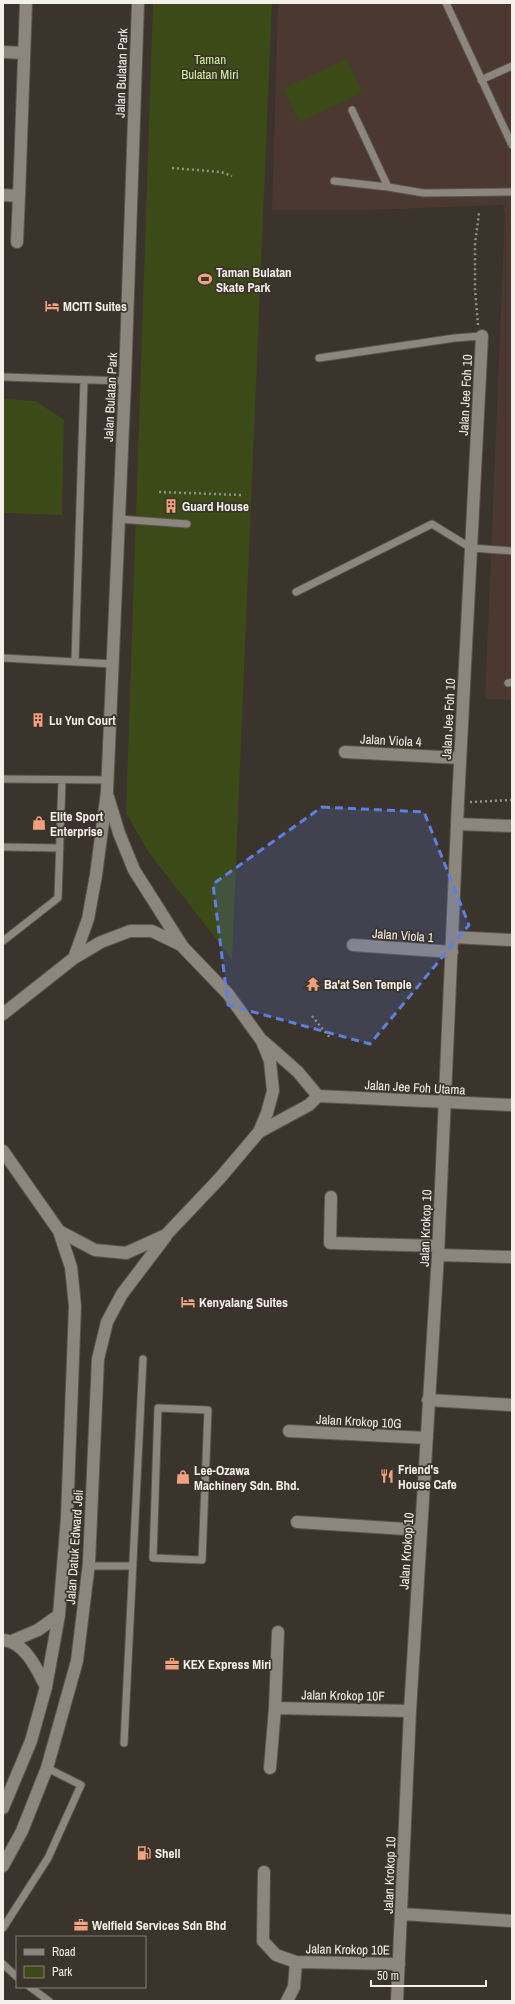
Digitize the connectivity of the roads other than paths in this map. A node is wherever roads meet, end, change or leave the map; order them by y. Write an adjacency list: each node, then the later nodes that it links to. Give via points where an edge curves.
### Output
1 (26, 3): 5 (street)
2 (138, 3): 20 (street, Jalan Bulatan Park)
3 (446, 3): 7 (lane)
4 (3, 52): 5 (street)
5 (23, 53): 14 (street)
6 (512, 66): 7 (lane)
7 (481, 80): 9 (lane)
8 (352, 110): 11 (lane)
9 (512, 145)
10 (334, 181): 11 (lane)
11 (388, 186): 12 (lane, via 424,193)
12 (512, 192)
13 (3, 195): 14 (street)
14 (19, 196): 15 (street)
15 (17, 242)
16 (482, 336): 17 (lane); 23 (street, Jalan Jee Foh 10)
17 (319, 358)
18 (3, 377): 19 (lane)
19 (84, 380): 20 (lane); 27 (lane)
20 (125, 381): 21 (street, Jalan Bulatan Park)
21 (118, 519): 22 (lane); 28 (street, Jalan Bulatan Park)
22 (187, 524)
23 (471, 548): 24 (lane); 25 (lane, via 432,524); 30 (street, Jalan Jee Foh 10)
24 (512, 551)
25 (296, 592)
26 (3, 658): 27 (lane)
27 (75, 662): 28 (lane)
28 (113, 664): 33 (street, Jalan Bulatan Park)
29 (345, 752): 30 (street, Jalan Viola 4)
30 (460, 758): 34 (street, Jalan Jee Foh 10)
31 (3, 779): 32 (lane)
32 (62, 780): 33 (lane); 37 (lane)
33 (107, 786): 41 (street, via 119,833 134,870); 44 (street, via 88,918)
34 (457, 824): 35 (street); 38 (street, Jalan Jee Foh 10)
35 (512, 826)
36 (3, 847): 37 (lane)
37 (60, 848): 40 (lane, via 58,898)
38 (452, 936): 39 (street); 43 (street, Jalan Jee Foh 10)
39 (512, 940)
40 (3, 941)
41 (181, 945): 44 (street, via 152,931 130,932 101,942); 46 (street, via 228,994)
42 (353, 946): 43 (street, Jalan Viola 1)
43 (452, 952): 48 (street, Jalan Jee Foh 10)
44 (74, 958): 45 (street)
45 (3, 1014)
46 (262, 1040): 47 (street, via 298,1072); 50 (street, via 270,1061 273,1091)
47 (318, 1096): 48 (street, Jalan Jee Foh Utama); 50 (street, via 309,1105)
48 (444, 1103): 49 (street, Jalan Jee Foh Utama); 55 (street, Jalan Krokop 10)
49 (512, 1105)
50 (259, 1132): 54 (street, via 220,1178)
51 (3, 1151): 53 (street)
52 (331, 1197): 55 (street, via 330,1243)
53 (59, 1232): 54 (street, via 94,1250 126,1253); 67 (street, Jalan Datuk Edward Jeli, via 70,1267 75,1306 67,1518)
54 (166, 1234): 65 (street, Jalan Datuk Edward Jeli, via 122,1294 107,1322 98,1359)
55 (438, 1250): 56 (street); 58 (street, Jalan Krokop 10)
56 (512, 1257)
57 (143, 1359): 66 (lane)
58 (428, 1400): 59 (street); 61 (street, Jalan Krokop 10)
59 (512, 1405)
60 (289, 1431): 61 (street, Jalan Krokop 10G)
61 (427, 1438): 63 (street, Jalan Krokop 10)
62 (297, 1522): 63 (street)
63 (421, 1530): 72 (street, Jalan Krokop 10)
64 (153, 1558): 64 (lane, via 202,1560 208,1410 158,1408)
65 (89, 1566): 66 (lane); 74 (street, Jalan Datuk Edward Jeli, via 77,1662)
66 (133, 1566): 73 (lane)
67 (59, 1615): 69 (street, via 38,1630); 70 (street, Jalan Datuk Edward Jeli)
68 (278, 1632): 71 (street)
69 (7, 1640): 70 (street, via 32,1660)
70 (46, 1687): 76 (street, Jalan Datuk Edward Jeli, via 31,1741)
71 (275, 1708): 72 (street, Jalan Krokop 10F); 75 (street)
72 (410, 1711): 79 (street, Jalan Krokop 10)
73 (124, 1742)
74 (48, 1768): 77 (street, Jalan Datuk Edward Jeli, via 22,1831); 81 (lane, via 81,1785 48,1858)
75 (270, 1768)
76 (3, 1808)
77 (3, 1866)
78 (264, 1872): 82 (street, Jalan Krokop 10E, via 263,1941 276,1955)
79 (402, 1914): 80 (street); 84 (street, Jalan Krokop 10)
80 (512, 1921)
81 (3, 1928)
82 (296, 1962): 84 (street, Jalan Krokop 10E); 88 (street, Jalan Krokop 10E, via 294,1987)
83 (3, 1964): 85 (lane)
84 (399, 1964): 89 (street, Jalan Krokop 10)
85 (16, 1976)
86 (31, 1988): 87 (lane)
87 (49, 2001)
88 (287, 2001)
89 (397, 2001)

